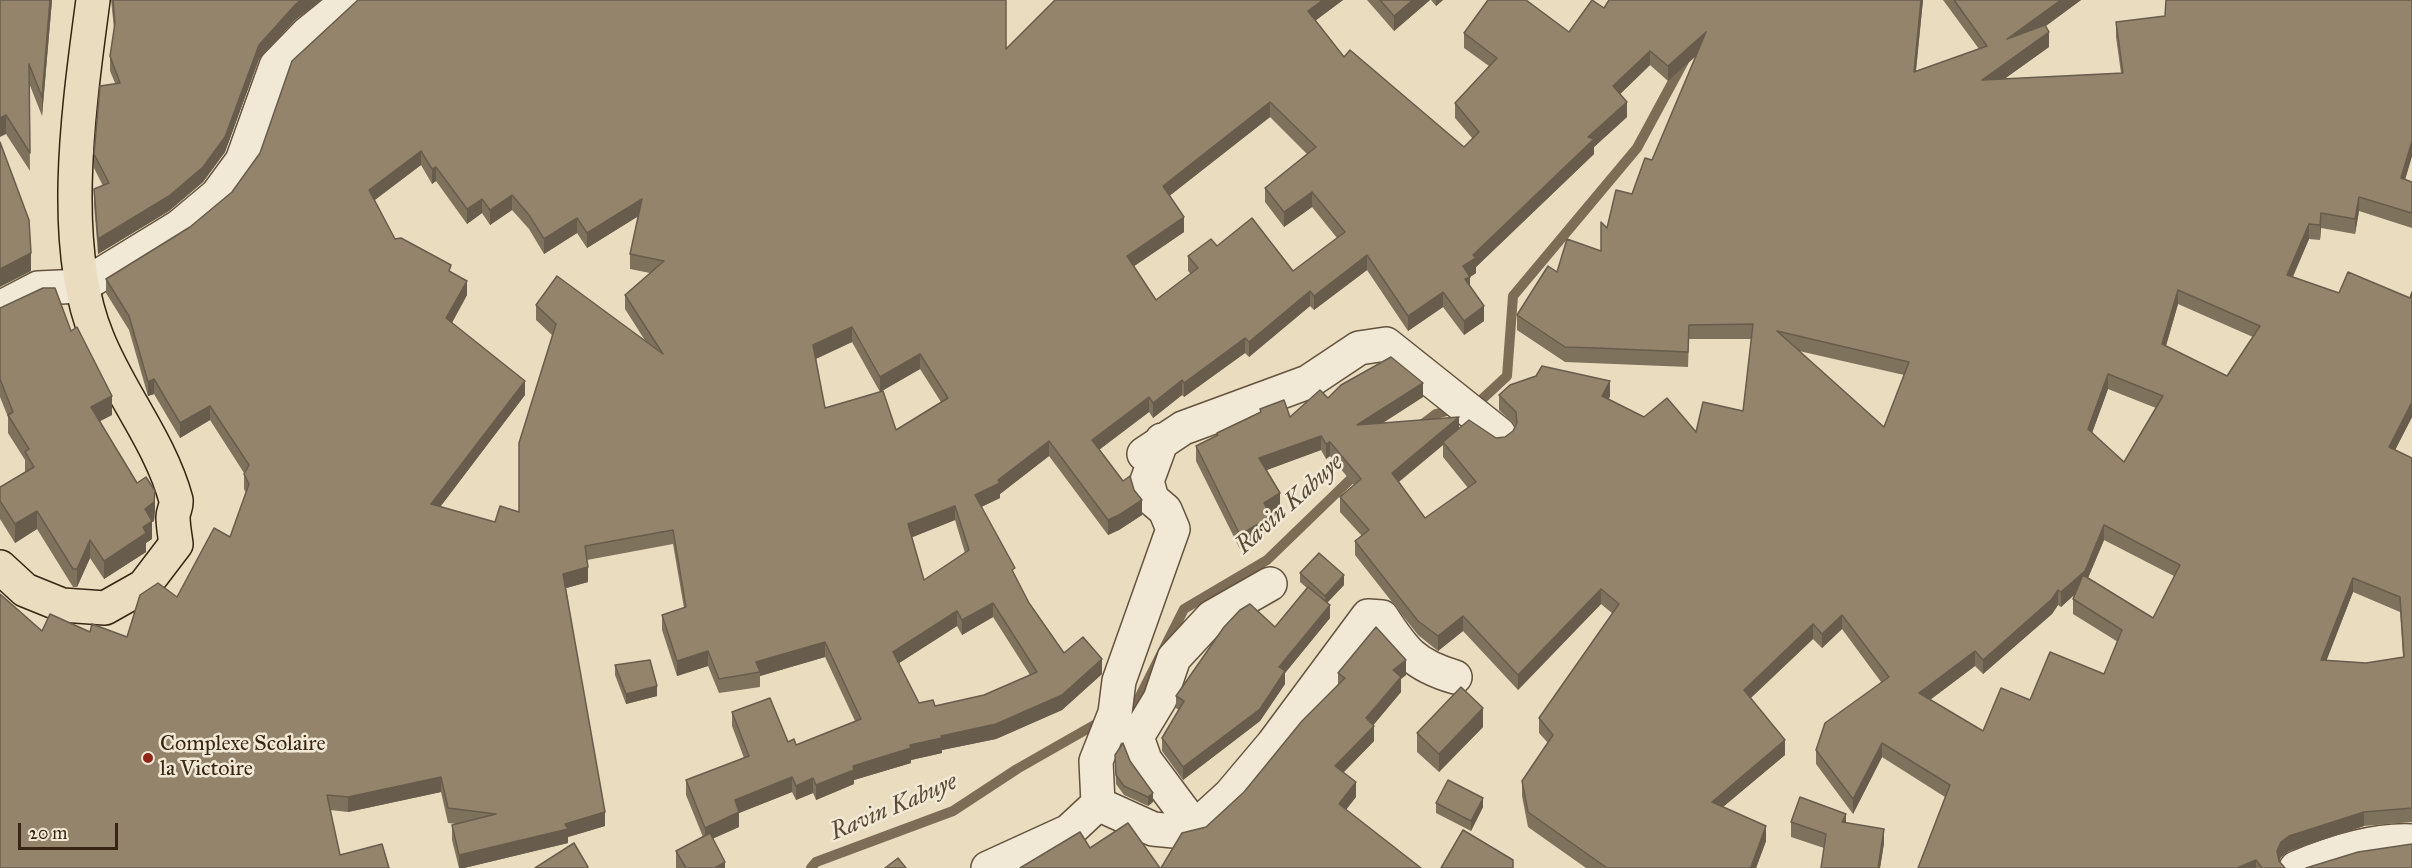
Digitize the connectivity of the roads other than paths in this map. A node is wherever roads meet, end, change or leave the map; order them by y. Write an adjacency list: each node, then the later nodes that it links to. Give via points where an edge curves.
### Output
1 (93, 0): 3 (highway, via 82,85 75,221)
2 (349, 0): 3 (street, via 308,33 276,66 242,161 217,195 180,226)
3 (82, 286): 4 (street, via 38,288); 8 (highway, via 97,337 161,460 177,503 173,516 176,544 144,586 105,608 62,605 25,590)
4 (0, 308)
5 (1499, 434): 6 (street, via 1386,344 1359,348 1308,382 1248,402)
6 (1162, 440): 7 (street); 11 (street, via 1148,481 1152,499 1165,510 1173,529 1119,681 1115,713 1096,761)
7 (1129, 466)
8 (0, 567)
9 (1270, 584): 12 (street, via 1212,618 1174,658 1160,699 1137,737 1145,760)
10 (1455, 677): 12 (street, via 1432,670 1404,651 1382,616 1368,616 1273,744 1230,795)
11 (1098, 804): 12 (street, via 1153,829); 14 (street, via 1069,831)
12 (1195, 827)
13 (2406, 848): 15 (street, via 2322,857)
14 (988, 868)
15 (2296, 868)

